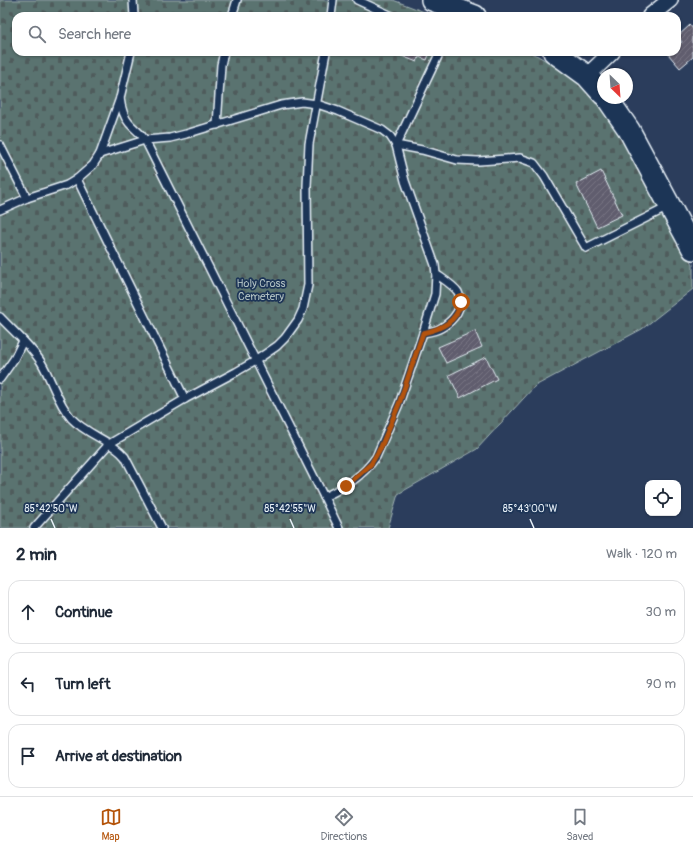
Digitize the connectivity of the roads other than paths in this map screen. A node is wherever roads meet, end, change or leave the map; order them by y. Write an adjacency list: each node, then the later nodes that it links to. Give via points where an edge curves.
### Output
1 (133, 0): 7 (lane)
2 (237, 0): 8 (lane)
3 (333, 0): 9 (lane)
4 (357, 0): 10 (lane)
5 (432, 0): 11 (main road)
6 (670, 0): 12 (street)
7 (134, 12)
8 (233, 12)
9 (332, 12)
10 (383, 12)
11 (464, 12)
12 (655, 12)
13 (130, 56): 21 (lane)
14 (223, 56): 24 (lane)
15 (325, 56): 22 (lane)
16 (438, 56): 27 (lane)
17 (560, 56): 19 (main road)
18 (608, 56): 19 (street)
19 (587, 76): 20 (main road)
20 (597, 87)
21 (120, 98): 25 (lane, via 128,122); 28 (lane)
22 (317, 104): 24 (lane, via 302,102 281,105); 27 (lane, via 377,128 390,136); 38 (lane, via 308,163 306,298 298,320 285,338)
23 (611, 104): 31 (main road, via 629,130)
24 (217, 125): 25 (lane, via 170,138)
25 (145, 140): 28 (lane); 38 (lane)
26 (0, 145): 30 (lane)
27 (396, 145): 31 (lane, via 457,160 520,158 534,163 586,248); 34 (lane, via 405,181)
28 (100, 154): 29 (lane, via 93,165)
29 (77, 179): 30 (lane); 40 (lane)
30 (28, 198): 32 (lane)
31 (670, 205): 33 (main road)
32 (0, 210)
33 (693, 248)
34 (436, 274): 36 (lane, via 435,294); 36 (lane, via 457,291 461,302 448,323)
35 (0, 317): 37 (lane)
36 (423, 333): 42 (lane, via 399,404 376,457 354,480)
37 (23, 341): 39 (lane); 41 (lane, via 41,362 70,416 83,429)
38 (255, 361): 40 (lane); 42 (lane)
39 (0, 379)
40 (185, 399): 41 (lane)
41 (109, 444): 43 (lane); 44 (lane, via 125,457)
42 (324, 497): 45 (lane)
43 (34, 528)
44 (162, 528)
45 (338, 528)

